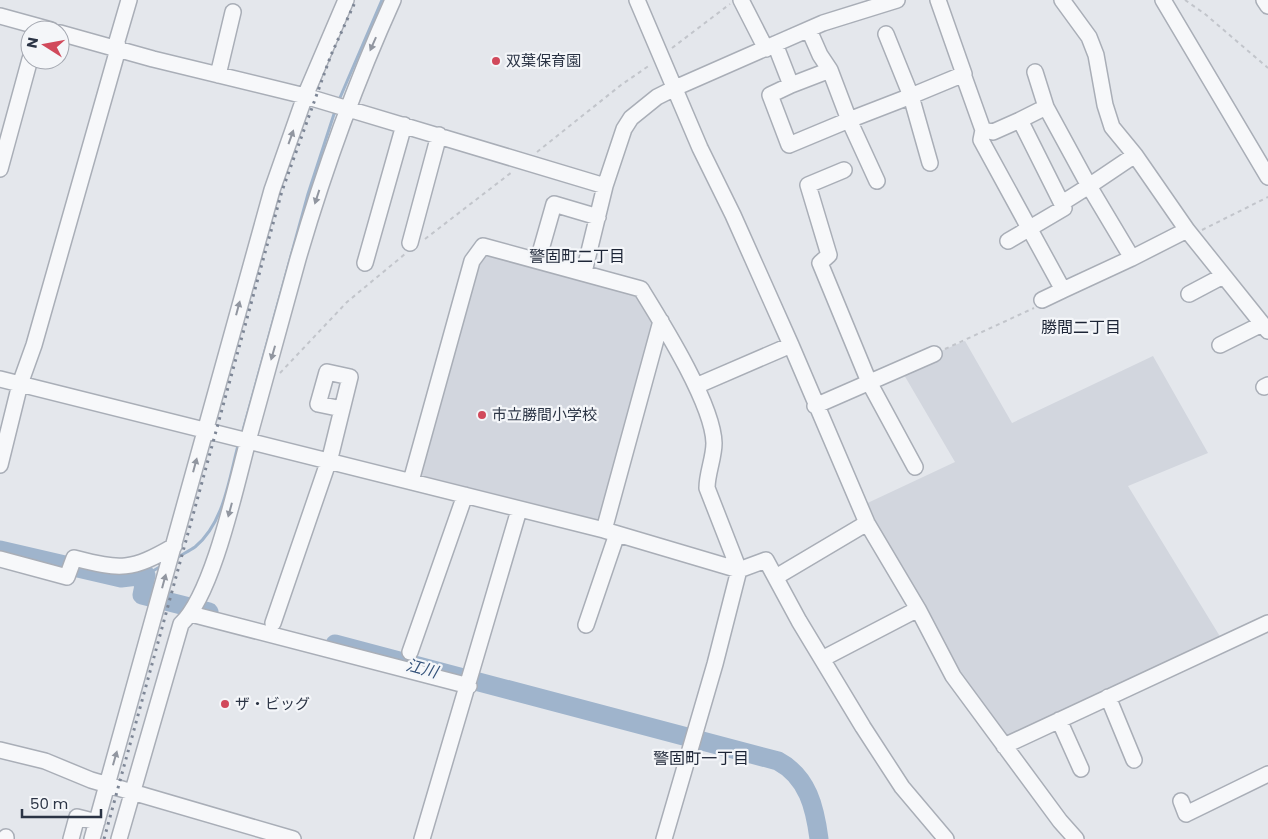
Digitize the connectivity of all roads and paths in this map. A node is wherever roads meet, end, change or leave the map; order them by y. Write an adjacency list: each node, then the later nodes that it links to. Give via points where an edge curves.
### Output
1 (129, 0): 21 (street, via 117,41)
2 (346, 0): 31 (street)
3 (393, 0): 34 (street, one-way to 34)
4 (637, 0): 22 (street)
5 (736, 0): 22 (path)
6 (741, 0): 20 (street)
7 (897, 0): 17 (street)
8 (938, 0): 27 (street)
9 (1062, 0): 40 (street, via 1089,37 1112,127)
10 (1163, 0): 45 (street)
11 (1185, 0): 23 (path)
12 (1264, 0): 13 (street)
13 (1268, 6)
14 (232, 12): 28 (street)
15 (0, 16): 16 (street)
16 (20, 22)
17 (809, 30): 20 (street); 25 (street)
18 (886, 34): 32 (street)
19 (70, 36): 21 (street)
20 (770, 47): 29 (street); 30 (street)
21 (118, 49): 28 (street); 71 (street)
22 (662, 57): 30 (street); 41 (path, via 621,84)
23 (1268, 68)
24 (27, 70): 43 (street)
25 (830, 70): 29 (street); 35 (street)
26 (1035, 72): 33 (street)
27 (963, 74): 32 (street); 38 (street)
28 (218, 75): 31 (street)
29 (791, 85): 35 (street, via 770,95 789,145)
30 (675, 88): 47 (street, via 630,118); 66 (street)
31 (304, 96): 34 (street); 75 (street, one-way to 31, via 272,190)
32 (911, 96): 35 (street); 42 (street)
33 (1046, 107): 36 (street); 48 (street)
34 (347, 108): 37 (street); 76 (street, one-way to 76, via 300,252)
35 (849, 120): 46 (street)
36 (1020, 120): 38 (street, via 992,132); 49 (street)
37 (404, 125): 39 (street); 57 (street)
38 (984, 130): 51 (street, via 982,140)
39 (439, 135): 41 (street); 54 (street)
40 (1135, 154): 48 (street); 52 (street)
41 (525, 162): 47 (street); 54 (path)
42 (930, 163)
43 (0, 169)
44 (844, 170): 70 (street, via 808,185 829,255 820,263)
45 (1268, 177)
46 (877, 181)
47 (605, 186): 50 (street)
48 (1089, 186): 49 (street); 55 (street)
49 (1062, 203): 51 (street, via 1064,208)
50 (598, 216): 56 (street, via 554,204); 58 (street)
51 (1030, 229): 53 (street); 60 (street)
52 (1187, 230): 55 (street); 59 (street)
53 (1008, 241)
54 (414, 245): 68 (path, via 346,302)
55 (1132, 258): 60 (street)
56 (538, 260): 58 (street); 80 (street, via 483,246 472,261)
57 (365, 263)
58 (584, 272): 63 (street, via 641,289)
59 (1223, 276): 61 (street); 64 (street)
60 (1063, 290): 62 (street)
61 (1189, 294)
62 (1042, 300)
63 (661, 321): 72 (street); 84 (street)
64 (1265, 327): 65 (street)
65 (1220, 345)
66 (791, 346): 72 (street); 73 (street)
67 (934, 354): 70 (street)
68 (279, 374)
69 (0, 379): 71 (street)
70 (869, 382): 73 (street); 79 (street)
71 (20, 384): 75 (street); 78 (street)
72 (696, 386): 87 (street, via 714,444 707,488)
73 (815, 406): 83 (street)
74 (342, 409): 77 (street)
75 (205, 431): 76 (street); 85 (street, one-way to 75)
76 (248, 441): 77 (street); 91 (street, one-way to 91, via 227,522 206,582)
77 (328, 462): 80 (street); 92 (street)
78 (0, 465)
79 (915, 467)
80 (411, 481): 81 (street)
81 (465, 496): 82 (street); 95 (street)
82 (520, 510): 84 (street); 97 (street)
83 (867, 523): 88 (street); 89 (street)
84 (610, 532): 87 (street); 94 (street)
85 (174, 546): 86 (street, via 147,562 127,567 111,567 74,558 66,577); 90 (street, one-way to 85)
86 (0, 560)
87 (738, 570): 88 (street, via 766,560); 114 (street, via 715,664)
88 (776, 577): 96 (street)
89 (918, 609): 96 (street); 100 (street, via 953,676)
90 (155, 616): 91 (street); 105 (street, one-way to 90)
91 (186, 619): 97 (street); 106 (street)
92 (273, 623)
93 (1268, 623): 98 (street)
94 (586, 625)
95 (410, 652)
96 (822, 659): 115 (street, via 902,787)
97 (469, 686): 113 (street)
98 (1108, 697): 99 (street); 102 (street)
99 (1059, 720): 100 (street); 103 (street)
100 (1004, 746): 116 (street)
101 (0, 750): 105 (street, via 45,761)
102 (1134, 760)
103 (1081, 769)
104 (1268, 774): 107 (street, via 1186,814)
105 (108, 785): 106 (street); 108 (street)
106 (131, 792): 111 (street); 112 (street)
107 (1181, 801)
108 (97, 822): 109 (street, via 77,817); 110 (street)
109 (71, 839)
110 (92, 839)
111 (119, 839)
112 (293, 839)
113 (422, 839)
114 (664, 839)
115 (946, 839)
116 (1076, 839)

